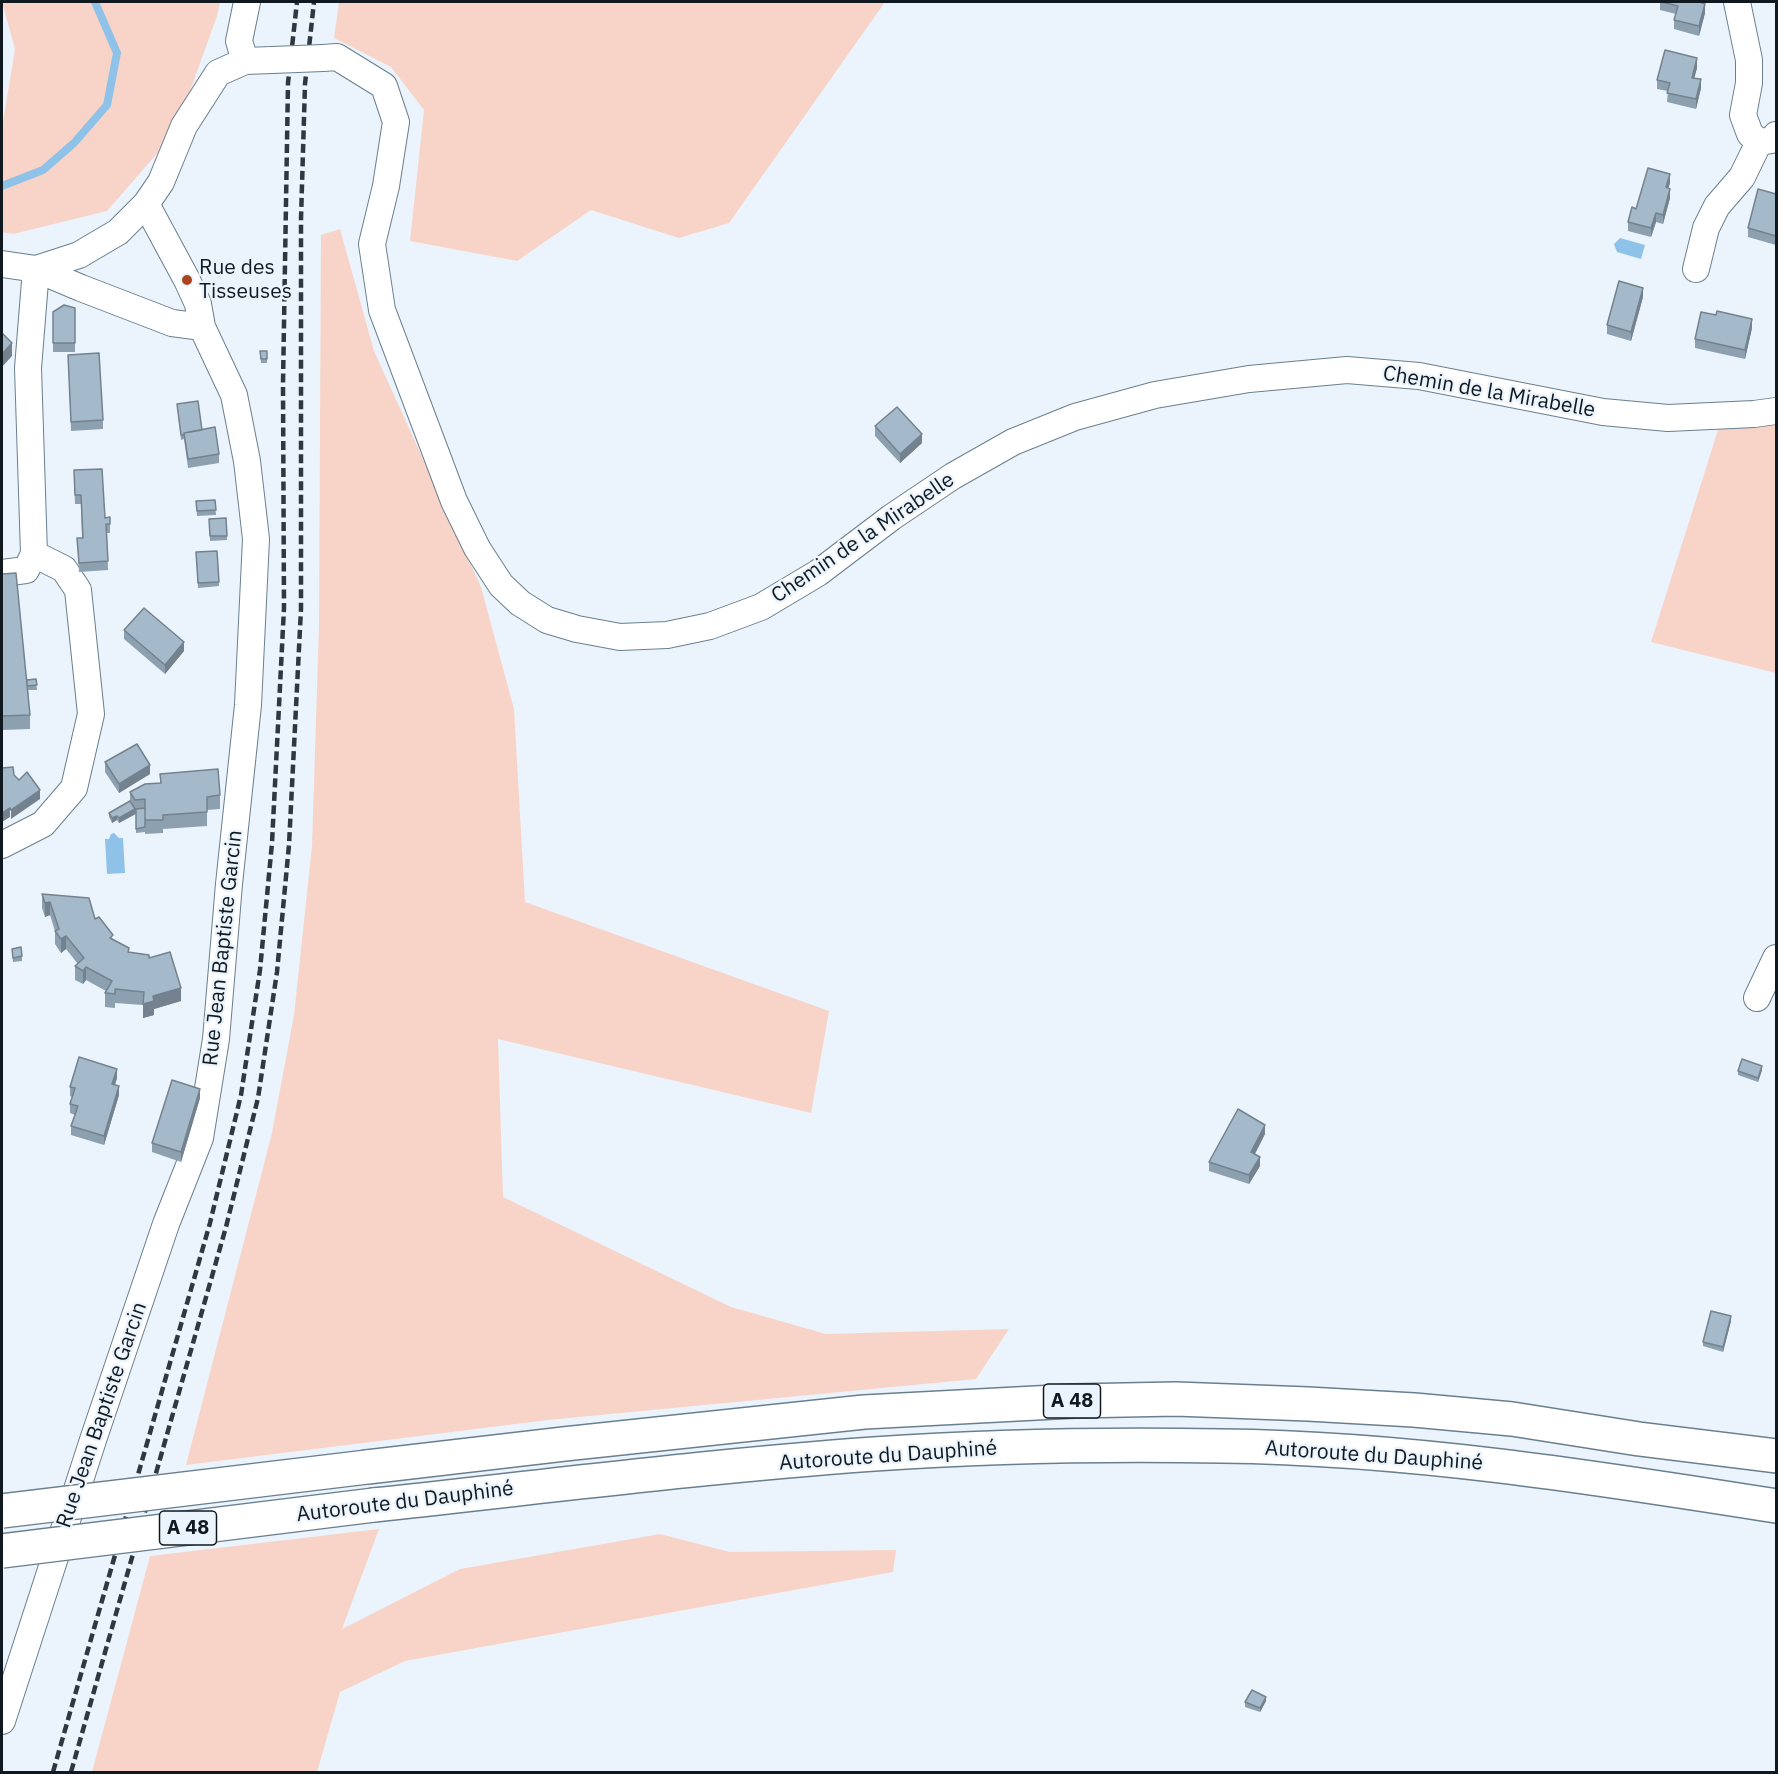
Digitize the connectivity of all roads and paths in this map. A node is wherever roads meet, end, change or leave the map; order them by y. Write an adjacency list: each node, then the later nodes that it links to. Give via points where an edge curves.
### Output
1 (248, 2): 3 (street, via 239,41)
2 (1737, 2): 4 (street, via 1749,60 1743,115 1750,134)
3 (245, 61): 5 (street, Chemin de la Mirabelle, via 218,73 184,126 161,182); 10 (street, Chemin de la Mirabelle, bridge, via 337,57 384,86 396,122 372,244 382,310 454,501 477,548 501,585 520,603 547,620 577,629 620,637 667,635 710,626 761,607 818,573 953,476 1013,442 1075,417 1155,395 1249,379 1347,370 1419,376 1603,412 1668,418)
4 (1768, 139): 8 (street, via 1717,206 1706,228)
5 (146, 204): 7 (street, Chemin de la Mirabelle, via 118,232 79,255); 9 (street, Rue Jean Baptiste Garcin, via 188,280)
6 (2, 264): 7 (street, Chemin de la Mirabelle)
7 (36, 269): 9 (street, via 172,322); 11 (street, via 28,368)
8 (1696, 269)
9 (202, 327): 20 (street, Rue Jean Baptiste Garcin, via 234,395 256,539 248,705 216,1040 200,1138 166,1224)
10 (1776, 411)
11 (34, 554): 12 (street, via 26,570); 13 (street, via 64,569 78,590 91,714 75,788 43,824)
12 (2, 573)
13 (2, 845)
14 (1776, 958): 15 (street)
15 (1757, 998)
16 (1776, 1456): 18 (highway, Autoroute du Dauphiné / A 48, bridge, via 1468,1415 1176,1399 1074,1401 864,1412)
17 (1776, 1506): 19 (highway, Autoroute du Dauphiné / A 48, bridge, via 1620,1481 1329,1451 1224,1446 995,1448 748,1466 374,1505)
18 (2, 1511)
19 (2, 1551)
20 (8, 1680): 21 (street, Rue Jean Baptiste Garcin)
21 (2, 1721)

